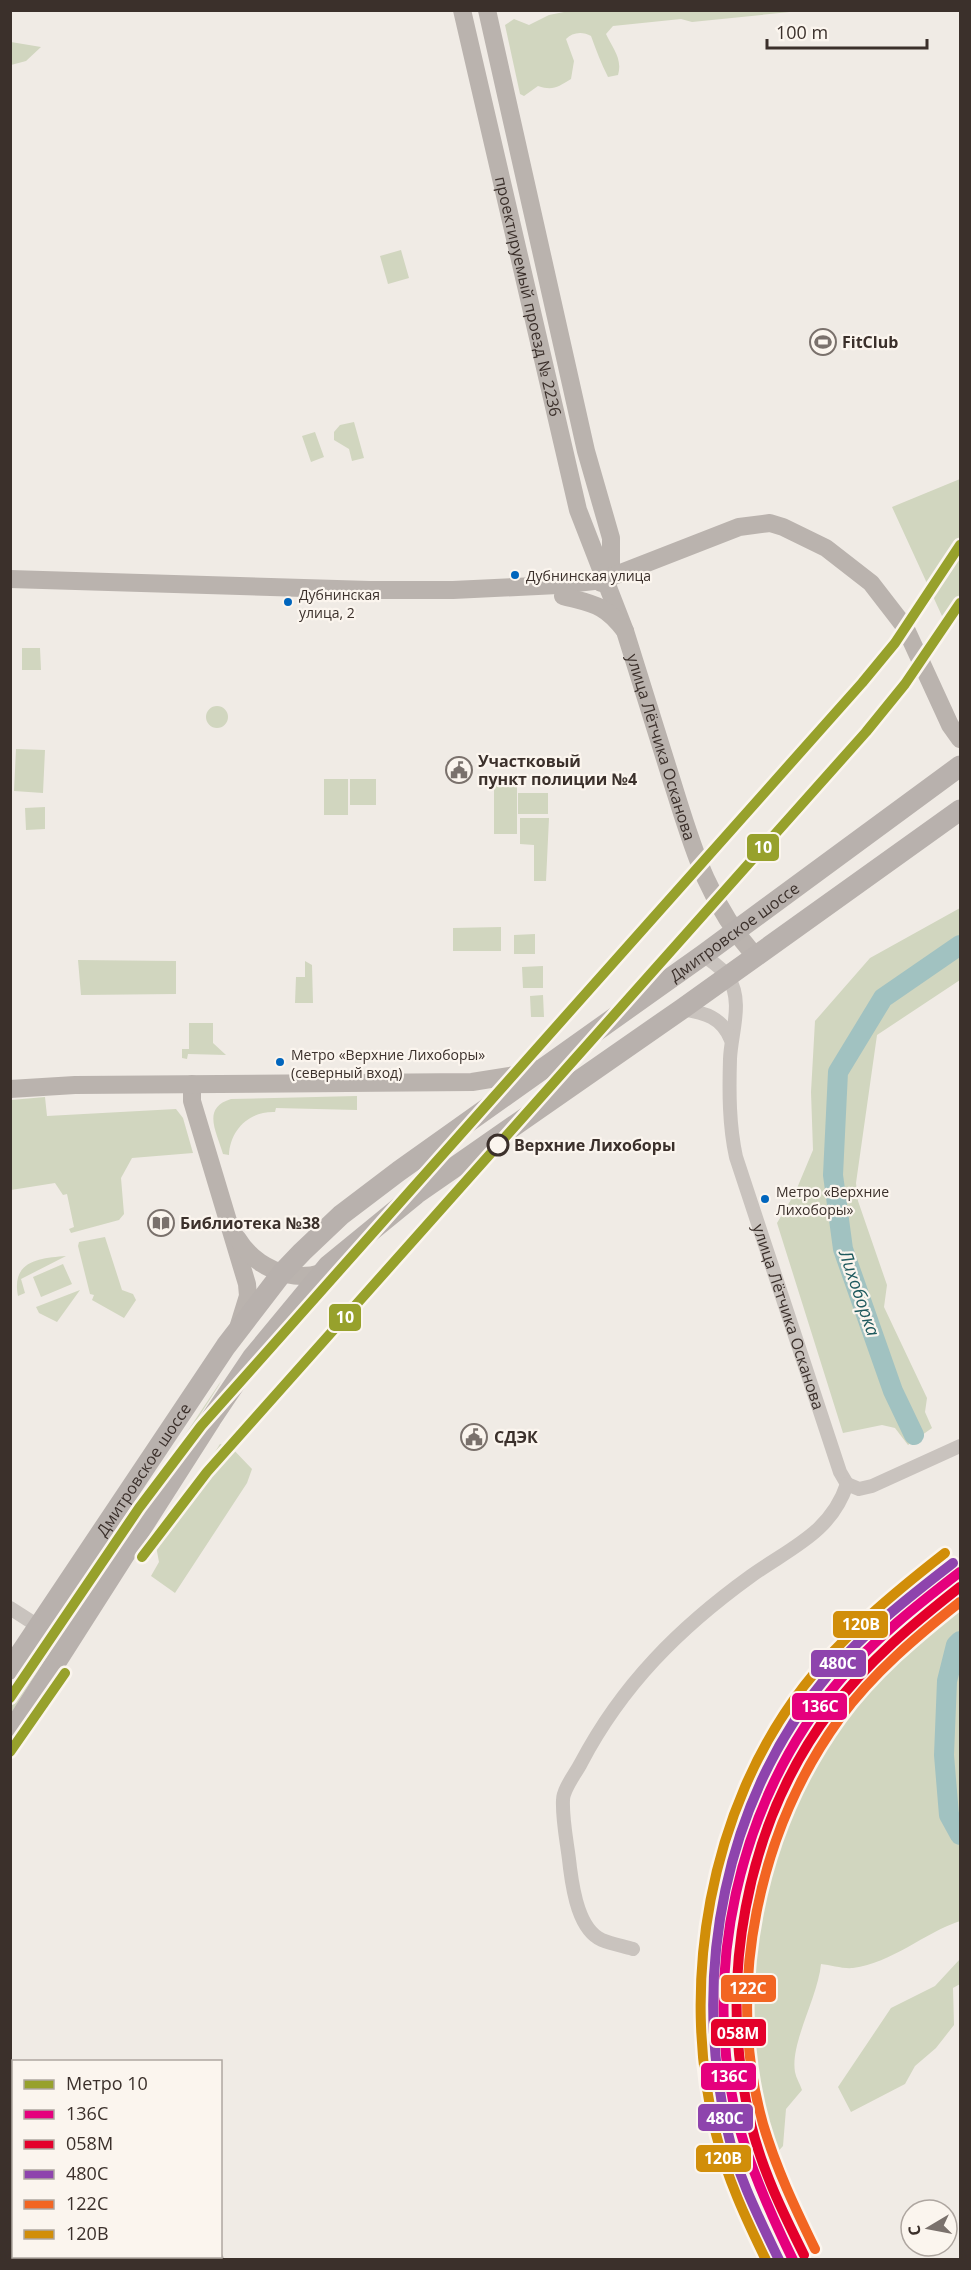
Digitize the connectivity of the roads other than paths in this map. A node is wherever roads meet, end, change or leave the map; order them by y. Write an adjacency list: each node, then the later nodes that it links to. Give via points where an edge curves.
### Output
1 (462, 10): 3 (main road, проектируемый проезд № 2236, via 570,479)
2 (487, 10): 4 (main road, проектируемый проезд № 2236, via 586,451)
3 (587, 536): 7 (main road, проектируемый проезд № 2236); 8 (main road, via 581,572)
4 (611, 538): 5 (main road, via 621,556); 7 (main road, проектируемый проезд № 2236, via 611,565)
5 (638, 565): 7 (main road); 10 (main road, via 753,523 783,526 826,548 871,583 890,604)
6 (10, 579): 8 (main road, улица Лётчика Осканова)
7 (603, 580): 8 (main road, улица Лётчика Осканова, via 585,593); 9 (main road, проектируемый проезд № 2236)
8 (561, 591): 9 (main road, улица Лётчика Осканова, via 601,606)
9 (625, 631): 13 (main road, улица Лётчика Осканова, via 693,847 710,890)
10 (958, 735)
11 (960, 766): 13 (main road, Дмитровское шоссе)
12 (960, 810): 15 (main road, Дмитровское шоссе)
13 (733, 931): 14 (main road, Дмитровское шоссе); 15 (main road, улица Лётчика Осканова)
14 (703, 955): 16 (street); 19 (main road, Дмитровское шоссе)
15 (755, 956): 16 (main road, Дмитровское шоссе)
16 (728, 977): 17 (main road, Дмитровское шоссе); 18 (street, улица Лётчика Осканова, via 736,1014)
17 (682, 1009): 18 (street, via 716,1018); 24 (main road, Дмитровское шоссе, via 416,1194)
18 (731, 1040): 27 (street, улица Лётчика Осканова, via 730,1119 736,1157)
19 (544, 1067): 20 (main road, via 472,1082); 23 (main road, Дмитровское шоссе, via 341,1215)
20 (192, 1084): 21 (main road); 22 (main road, via 192,1101)
21 (10, 1089)
22 (233, 1232): 23 (main road, via 256,1260); 25 (main road, via 248,1296)
23 (282, 1273): 24 (main road, via 302,1277); 25 (main road, Дмитровское шоссе)
24 (321, 1273): 31 (main road, Дмитровское шоссе, via 252,1358)
25 (238, 1331): 29 (main road, Дмитровское шоссе)
26 (960, 1446): 27 (street, via 872,1486 859,1489)
27 (847, 1484): 32 (street, via 842,1500 821,1529 750,1576 665,1646 631,1685 594,1738 563,1798 572,1878 581,1914 589,1930 601,1940)
28 (10, 1608): 29 (street)
29 (38, 1626): 30 (main road, Дмитровское шоссе)
30 (10, 1669)
31 (10, 1734)
32 (633, 1949)

